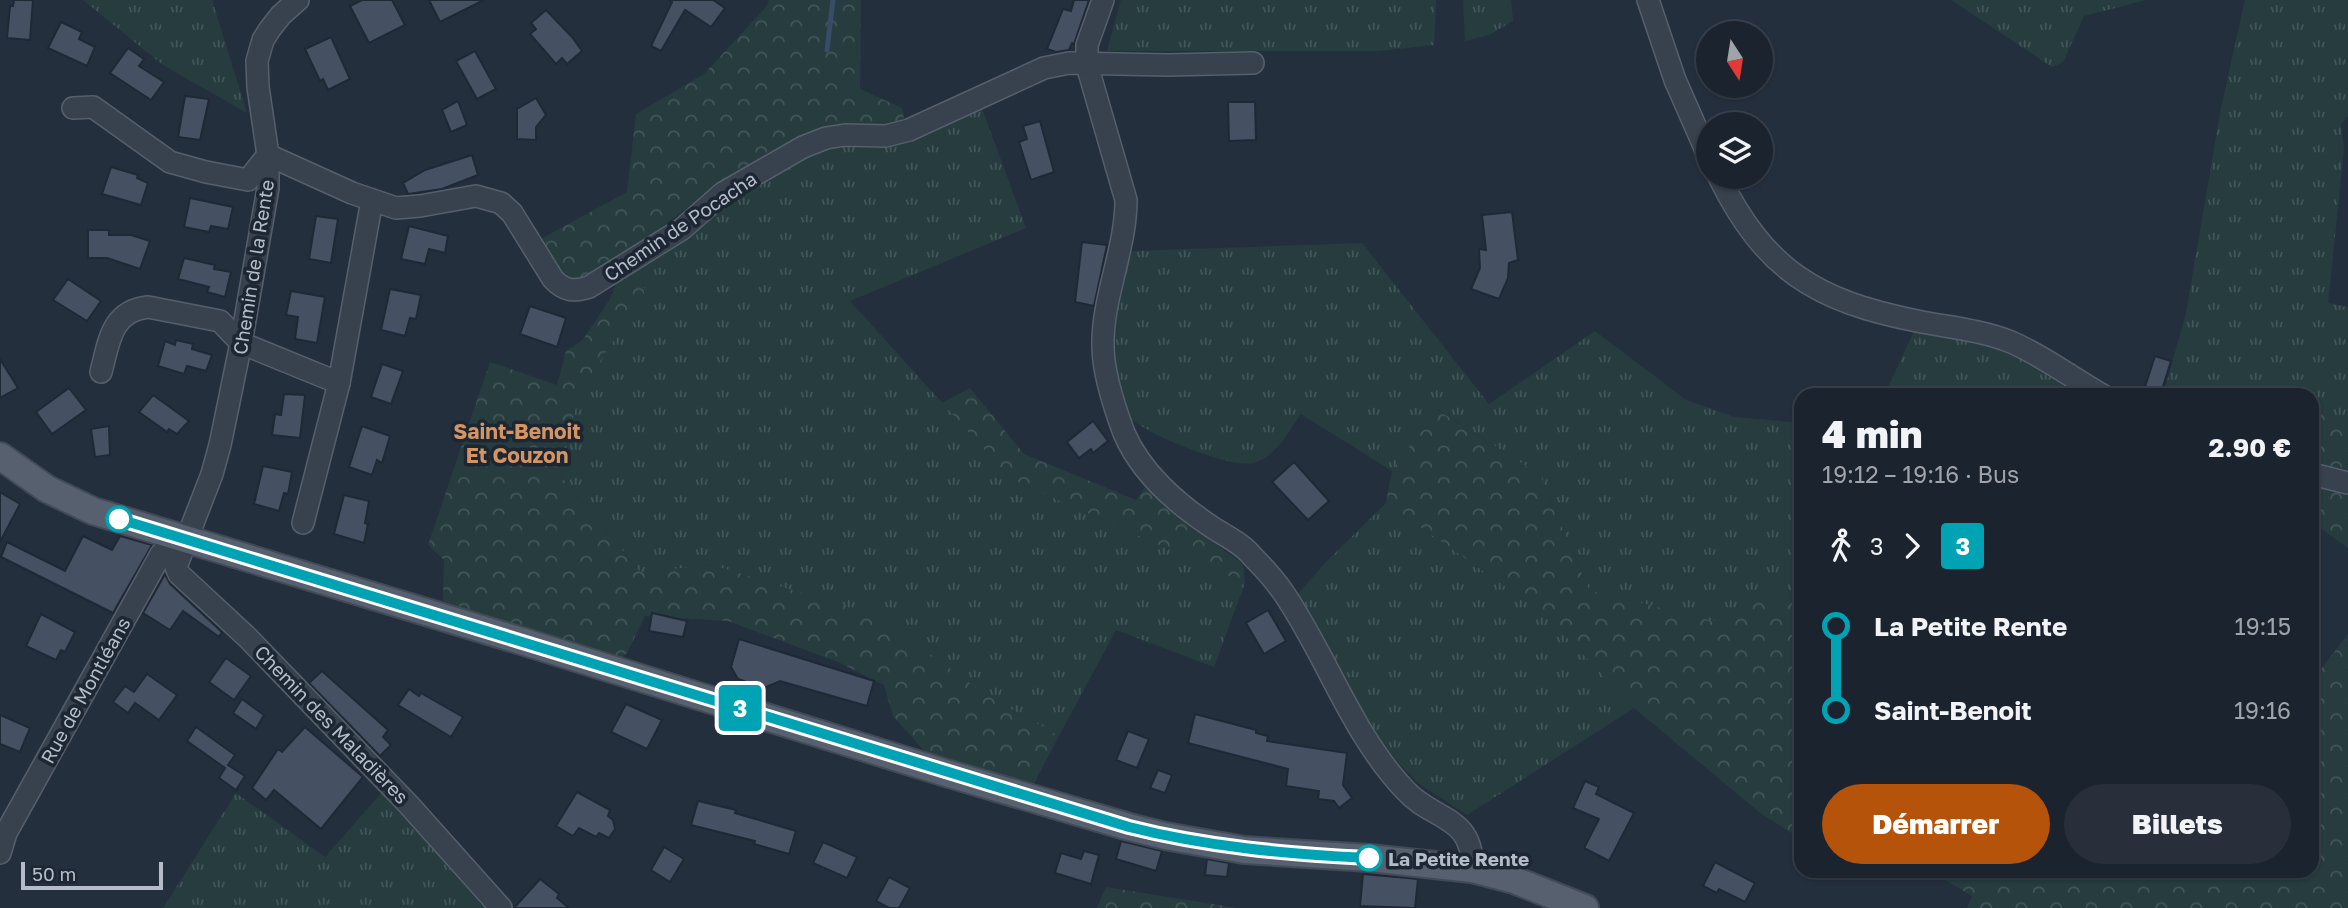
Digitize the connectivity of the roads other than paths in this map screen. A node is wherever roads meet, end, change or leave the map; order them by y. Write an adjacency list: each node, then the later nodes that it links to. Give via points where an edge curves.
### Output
1 (298, 0): 8 (street, Chemin de la Rente, via 270,29 257,61)
2 (1103, 0): 5 (street, via 1087,46)
3 (1648, 0): 7 (street)
4 (1253, 63): 5 (street)
5 (1087, 65): 10 (street, Chemin de Pocacha, via 1044,68 909,130 886,136 826,138 803,147 723,193 648,252 578,290 567,290 553,279 502,203 476,197 396,208); 21 (street, via 1126,200 1126,223 1102,347 1125,436 1158,484 1249,552 1282,592 1372,748 1405,791 1468,838)
6 (73, 108): 8 (street, via 93,107 170,162 206,172 248,180)
7 (1696, 128)
8 (268, 155): 10 (street, Chemin de Pocacha); 11 (street, Chemin de la Rente, via 268,188)
9 (1725, 189): 14 (street, via 1758,242 1811,286 1879,312 2010,342)
10 (372, 200): 13 (street)
11 (241, 342): 12 (street, via 220,321 136,308 118,321); 13 (street); 19 (street, Chemin de la Rente, via 212,474)
12 (101, 372)
13 (339, 383): 18 (street)
14 (2090, 388)
15 (0, 456): 19 (main road, via 73,503)
16 (2319, 476): 17 (street)
17 (2348, 483)
18 (303, 523)
19 (186, 541): 20 (street, Rue de Montléans, via 161,554 6,833); 21 (main road, via 1166,836 1244,850); 22 (street, Chemin des Maladières, via 176,567 179,574 248,638 409,805)
20 (0, 853)
21 (1472, 869): 23 (main road)
22 (501, 908)
23 (1585, 908)

